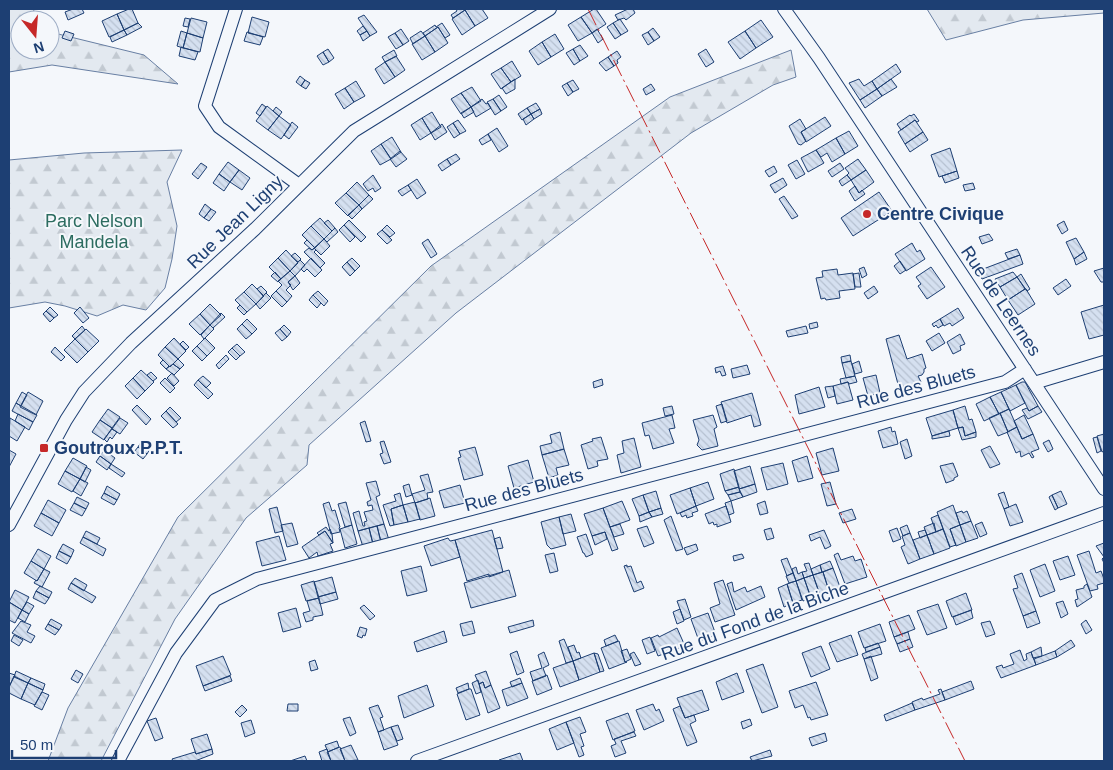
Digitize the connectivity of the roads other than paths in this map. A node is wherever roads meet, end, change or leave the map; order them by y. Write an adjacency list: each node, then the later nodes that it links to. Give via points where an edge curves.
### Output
1 (236, 9): 4 (street, via 205,106 219,127)
2 (550, 9): 4 (street, Rue Jean Ligny, via 354,131)
3 (784, 9): 6 (street, Rue de Leernes)
4 (299, 185): 10 (street, Rue Jean Ligny, via 131,343 84,392)
5 (1104, 362): 7 (street)
6 (1024, 369): 7 (street, Rue de Leernes); 11 (street, Rue des Bluets, via 1006,382 257,579 215,600 176,653)
7 (1034, 383): 8 (street, Rue de Leernes)
8 (1104, 488)
9 (1104, 513): 12 (street, Rue du Fond de la Biche)
10 (9, 524)
11 (118, 761)
12 (418, 761)

